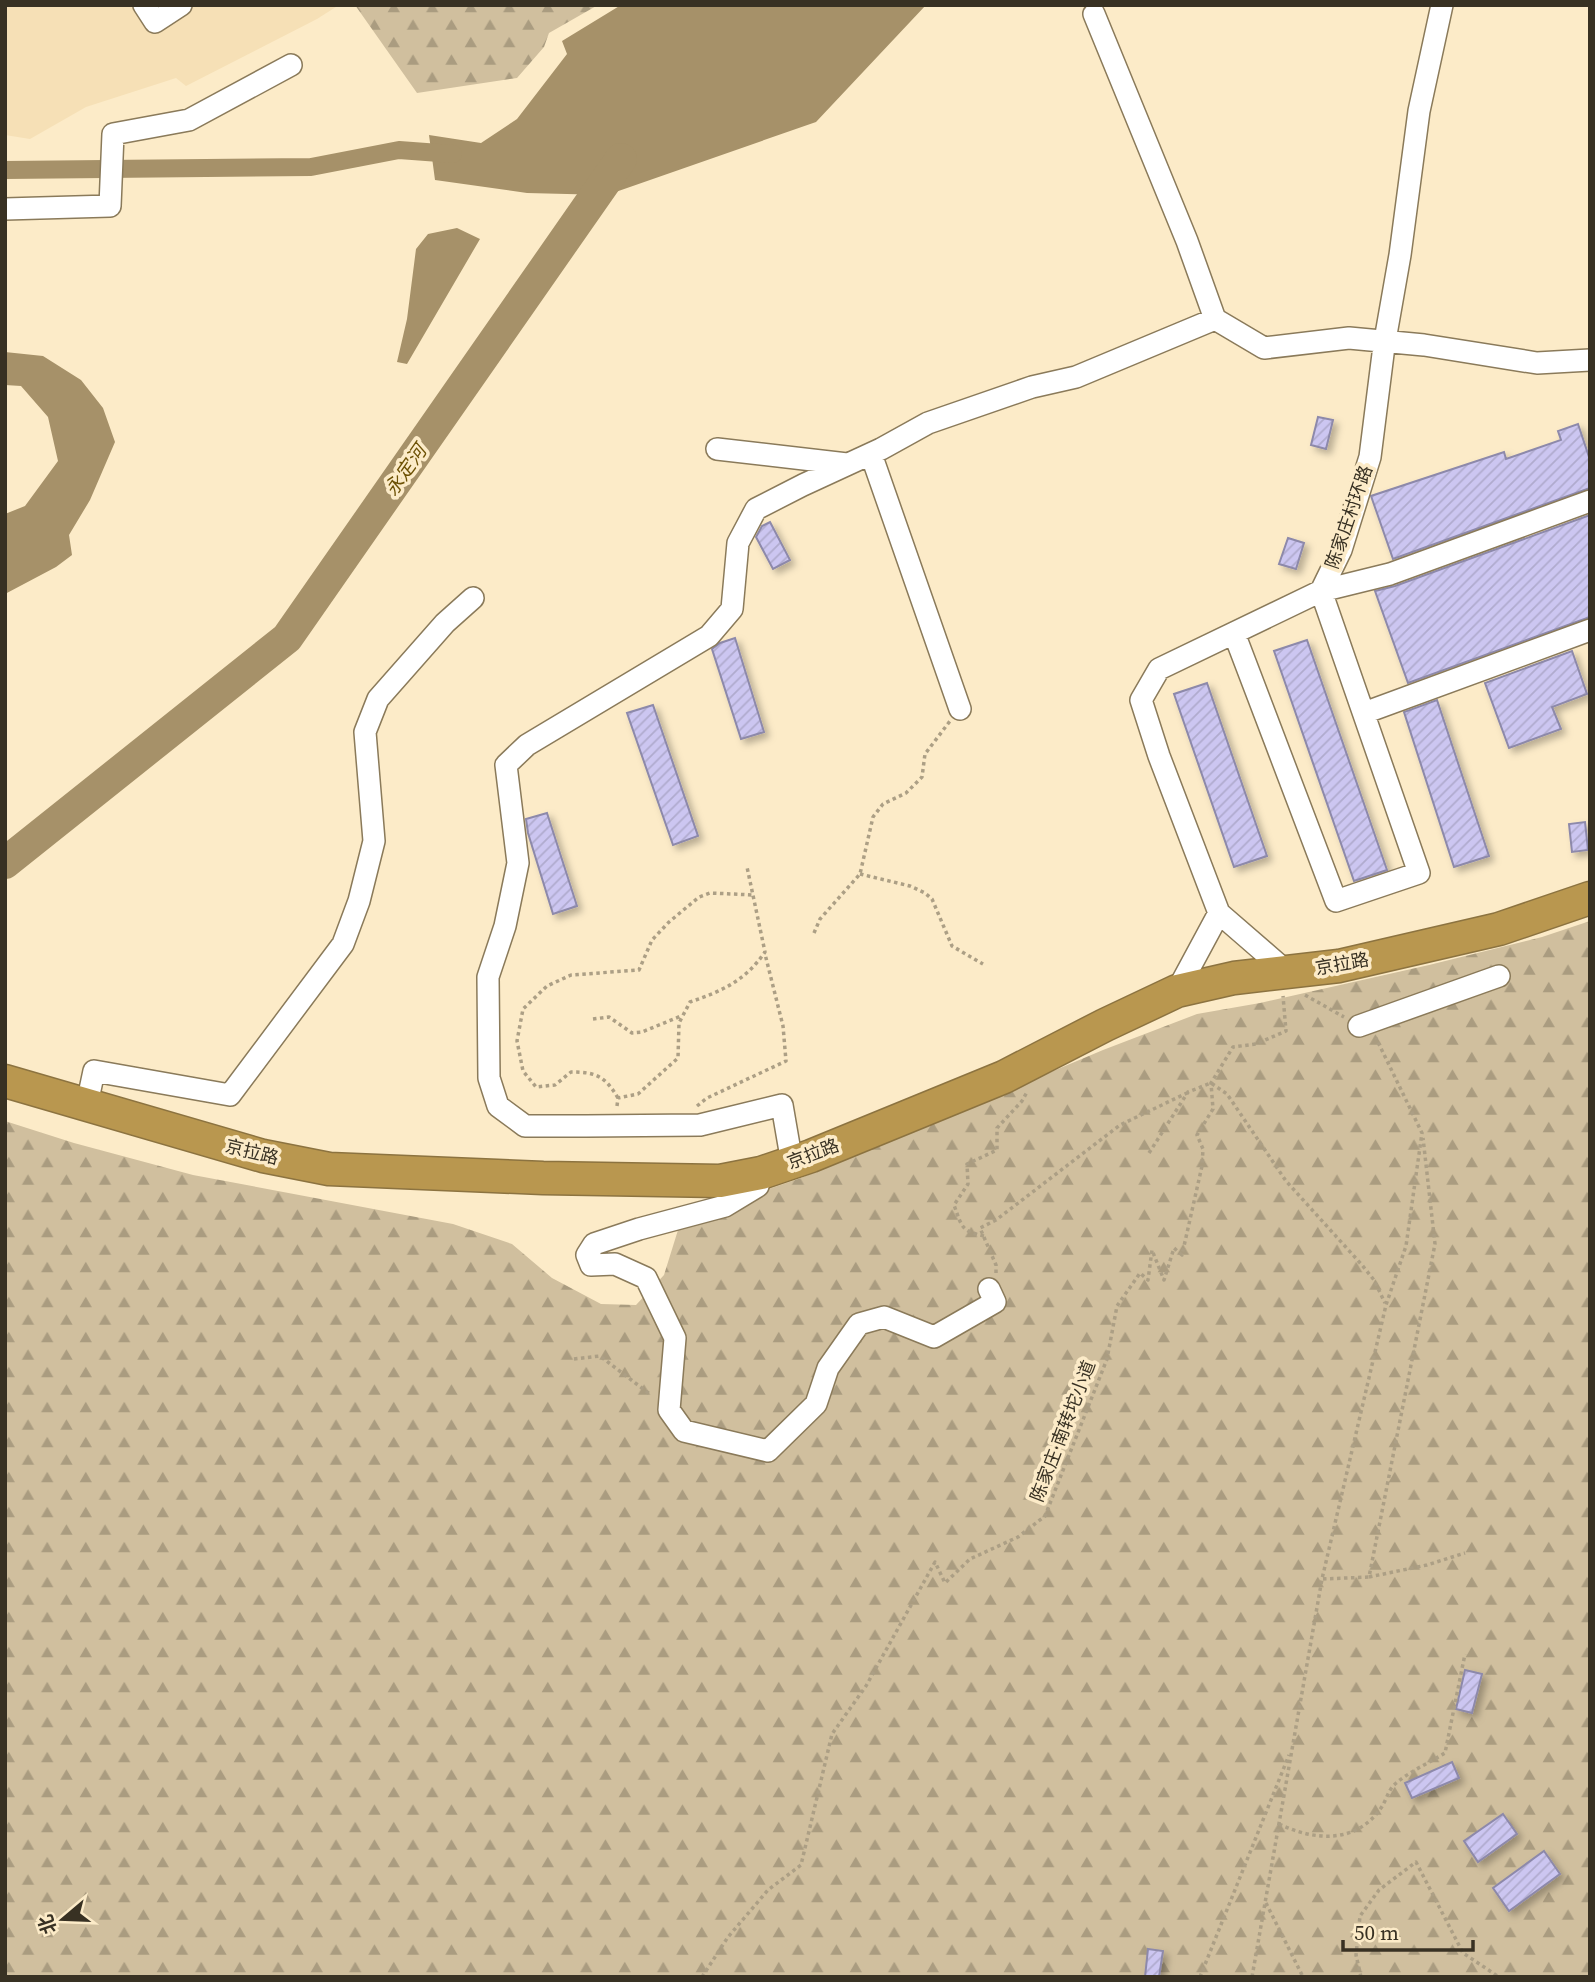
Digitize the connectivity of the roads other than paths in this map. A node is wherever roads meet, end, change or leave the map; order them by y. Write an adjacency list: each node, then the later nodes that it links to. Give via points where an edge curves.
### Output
1 (144, 5): 2 (street, via 155,22)
2 (181, 5)
3 (1442, 5): 8 (street, 陈家庄村环路, via 1419,111)
4 (1094, 14): 7 (street)
5 (291, 65): 6 (street, via 189,120 113,134 110,206)
6 (5, 209)
7 (1215, 319): 8 (street, via 1264,348 1349,338); 11 (street, via 1076,377 1032,387 928,423)
8 (1385, 341): 9 (street, via 1537,363); 14 (street, 陈家庄村环路, via 1370,457 1340,550)
9 (1590, 360)
10 (717, 449): 12 (street)
11 (871, 454): 12 (street); 18 (street)
12 (849, 464): 28 (street, via 756,509 738,544 732,609 709,636 527,745 506,765 518,863 488,977 489,1078 498,1106 524,1126 700,1125 782,1105)
13 (1590, 501): 14 (street, via 1390,574)
14 (1321, 591): 17 (street, 陈家庄村环路); 19 (street)
15 (473, 598): 27 (street, via 445,622 378,698 365,732 374,841 359,901 343,944 230,1096 94,1071)
16 (1590, 631): 19 (street)
17 (1234, 634): 19 (street, via 1336,901 1419,873); 21 (street, 陈家庄村环路, via 1159,669 1141,700)
18 (960, 709)
19 (1364, 713)
20 (1590, 898): 23 (highway, 京拉路, via 1500,929)
21 (1219, 913): 23 (street); 24 (street)
22 (1499, 976): 25 (street)
23 (1287, 980): 24 (highway, 京拉路, via 1234,978)
24 (1177, 991): 28 (highway, 京拉路, via 1004,1077)
25 (1359, 1026)
26 (5, 1081): 27 (highway, 京拉路)
27 (87, 1104): 29 (highway, 京拉路, via 263,1156 329,1168 720,1181)
28 (792, 1163): 29 (highway, 京拉路)
29 (761, 1173): 30 (street, via 758,1186 725,1206 594,1244 587,1255 591,1265 615,1264 646,1278 675,1339 669,1410 684,1431 768,1451 816,1404 828,1368 859,1324 884,1317 934,1337 995,1302)
30 (989, 1289)

